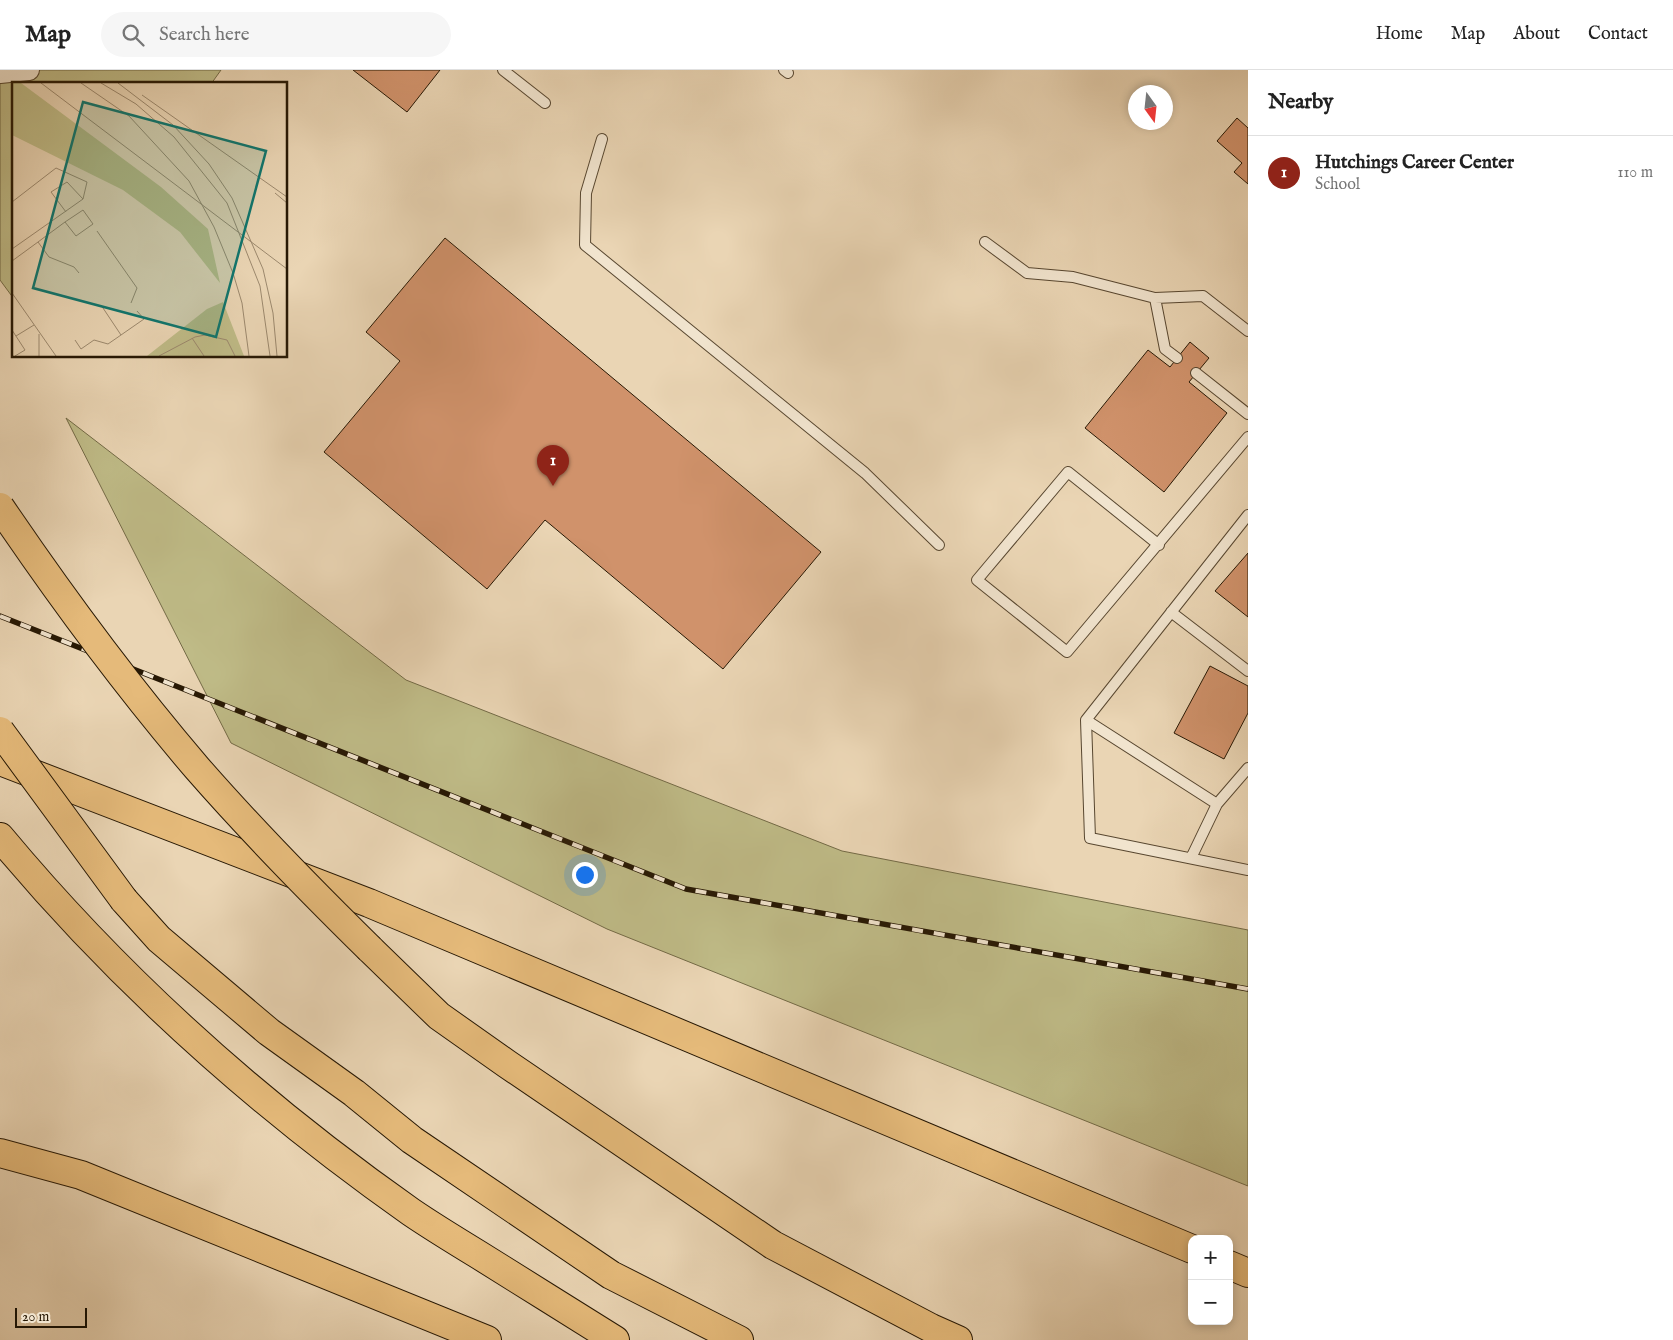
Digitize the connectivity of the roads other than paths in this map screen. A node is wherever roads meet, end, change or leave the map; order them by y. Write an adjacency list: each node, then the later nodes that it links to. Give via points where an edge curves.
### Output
1 (29, 70): 3 (street)
2 (503, 70): 4 (lane)
3 (0, 74)
4 (545, 103)
5 (602, 139): 15 (lane, via 586,192 585,245 865,473)
6 (985, 242): 7 (lane, via 1027,273 1074,277)
7 (1155, 298): 8 (lane, via 1204,296); 9 (lane, via 1165,349)
8 (1248, 331)
9 (1177, 358)
10 (1196, 373): 11 (lane)
11 (1248, 414)
12 (1248, 437): 16 (lane)
13 (0, 508): 36 (highway, bridge, via 92,636 197,767 259,836 439,1016 773,1245)
14 (1248, 515): 17 (lane)
15 (939, 545)
16 (1159, 545): 16 (lane, via 1066,652 977,580 1068,472)
17 (1171, 612): 18 (lane); 19 (lane)
18 (1248, 671)
19 (1086, 720): 23 (lane); 25 (lane, via 1090,838)
20 (0, 731): 35 (highway, bridge, via 124,900 159,939 262,1026 412,1140 611,1275)
21 (0, 760): 30 (highway, via 369,903)
22 (1248, 768): 23 (lane)
23 (1217, 804): 25 (lane)
24 (0, 837): 34 (highway, via 137,986 270,1105 413,1213)
25 (1191, 858): 26 (lane)
26 (1248, 870)
27 (0, 1142): 29 (highway)
28 (0, 1152): 29 (highway)
29 (81, 1175): 33 (highway)
30 (1188, 1247)
31 (1233, 1267): 32 (highway)
32 (1248, 1273)
33 (487, 1340)
34 (615, 1340)
35 (739, 1340)
36 (958, 1340)

